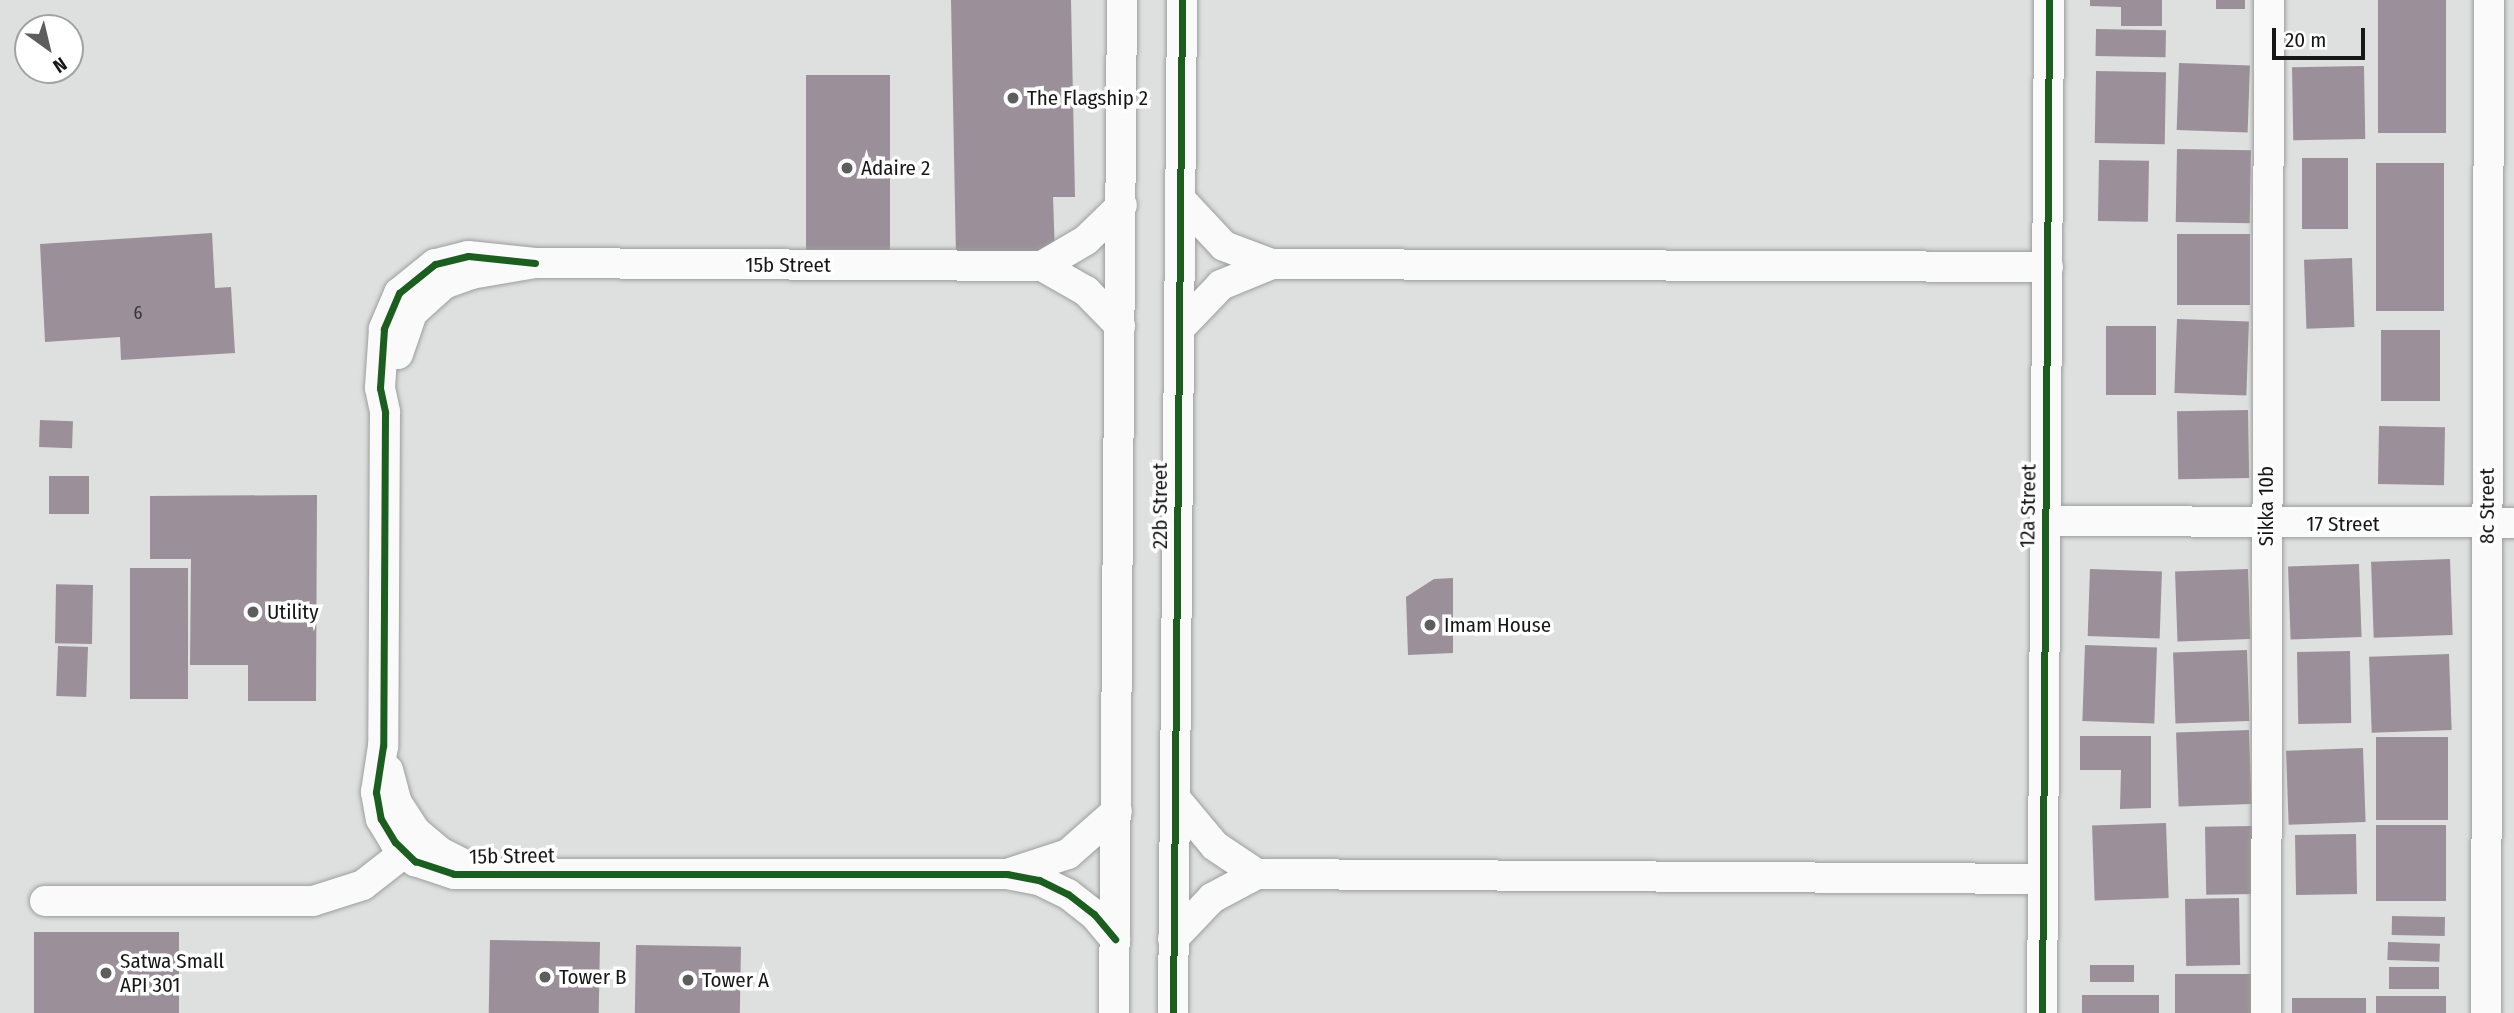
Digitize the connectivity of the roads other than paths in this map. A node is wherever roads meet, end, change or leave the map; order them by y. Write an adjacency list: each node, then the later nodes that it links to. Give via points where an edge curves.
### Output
1 (1122, 0): 7 (street, 22b Street)
2 (1182, 0): 6 (street, 22b Street)
3 (2049, 0): 10 (street, 12a Street)
4 (2269, 0): 15 (street, Sikka 10b)
5 (2489, 0): 14 (street, 8c Street)
6 (1180, 199): 8 (street, via 1224,246); 12 (street, 22b Street)
7 (1122, 205): 9 (street, via 1086,240); 11 (street, 22b Street)
8 (1272, 264): 10 (street); 12 (street, via 1221,285)
9 (1042, 266): 11 (street, 15b Street, via 1086,291); 16 (street, 15b Street, via 535,263 497,256 452,258 410,282 384,329 380,388 385,412)
10 (2048, 267): 13 (street, 12a Street)
11 (1120, 326): 18 (street, 22b Street)
12 (1179, 329): 17 (street, 22b Street)
13 (2046, 521): 15 (street, 17 Street); 23 (street, 12a Street)
14 (2501, 523): 15 (street, 17 Street); 31 (street, 8c Street)
15 (2266, 524): 30 (street, Sikka 10b)
16 (383, 746): 19 (street, 15b Street, via 377,805 387,831); 20 (street, 15b Street, via 397,803 415,831 440,852)
17 (1175, 798): 22 (street, via 1215,846); 26 (street, 22b Street)
18 (1116, 811): 21 (street, 15b Street, via 1068,854); 25 (street, 22b Street)
19 (404, 853): 20 (street, 15b Street, via 440,872); 24 (street, via 363,885 313,901)
20 (480, 872): 21 (street, 15b Street)
21 (1007, 874): 25 (street, 15b Street, via 1038,880 1068,894 1094,914)
22 (1257, 874): 23 (street); 26 (street, via 1212,898)
23 (2042, 879): 29 (street, 12a Street)
24 (45, 901)
25 (1115, 939): 27 (street, 22b Street)
26 (1173, 939): 28 (street, 22b Street)
27 (1114, 1013)
28 (1173, 1013)
29 (2042, 1013)
30 (2266, 1013)
31 (2486, 1013)

